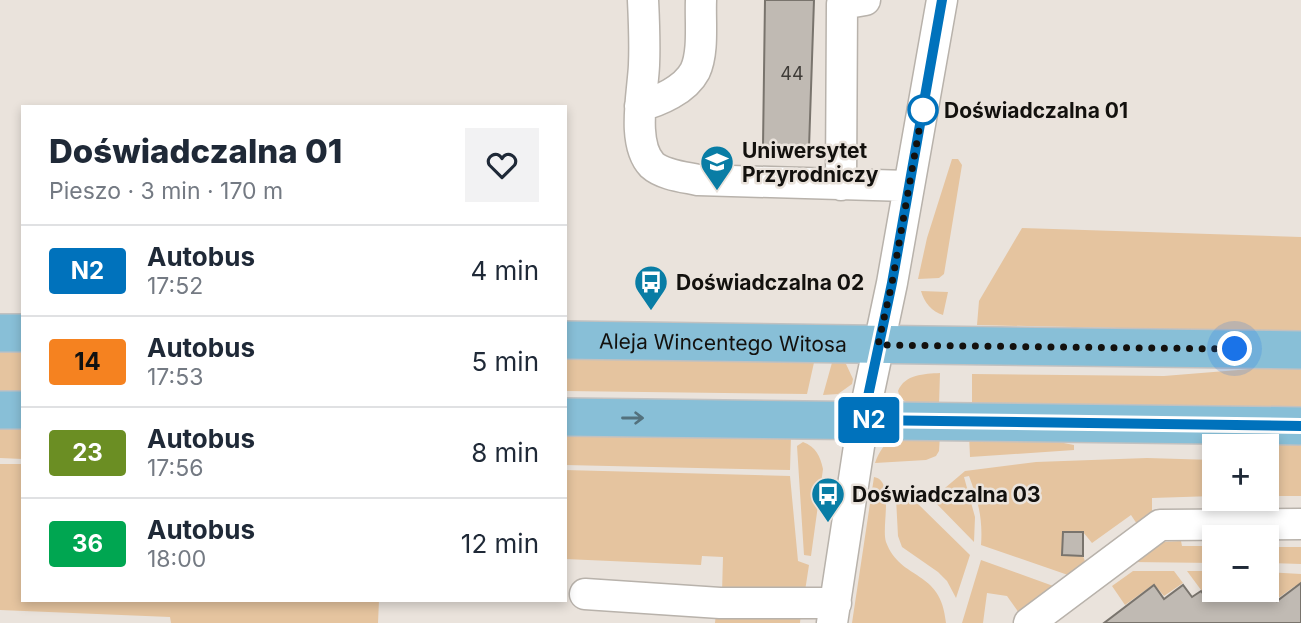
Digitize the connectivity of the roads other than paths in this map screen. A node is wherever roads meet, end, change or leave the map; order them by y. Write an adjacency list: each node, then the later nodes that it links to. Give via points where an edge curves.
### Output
1 (643, 0): 5 (street)
2 (701, 0): 5 (street, via 694,71 660,101)
3 (865, 0): 6 (street, via 842,4)
4 (942, 0): 7 (street)
5 (640, 106): 6 (street, via 646,156 654,167 666,172 698,180)
6 (841, 185): 7 (street)
7 (908, 186): 11 (street)
8 (0, 333): 9 (main road)
9 (21, 333)
10 (567, 340): 11 (main road, Aleja Wincentego Witosa)
11 (878, 345): 12 (main road, Aleja Wincentego Witosa); 16 (street)
12 (1301, 349)
13 (0, 410): 14 (main road)
14 (21, 411)
15 (567, 417): 16 (main road, one-way to 16)
16 (863, 420): 17 (main road); 20 (street)
17 (1301, 426)
18 (1301, 524): 21 (street, via 1160,525)
19 (585, 594): 20 (street)
20 (834, 613)
21 (1029, 623)

